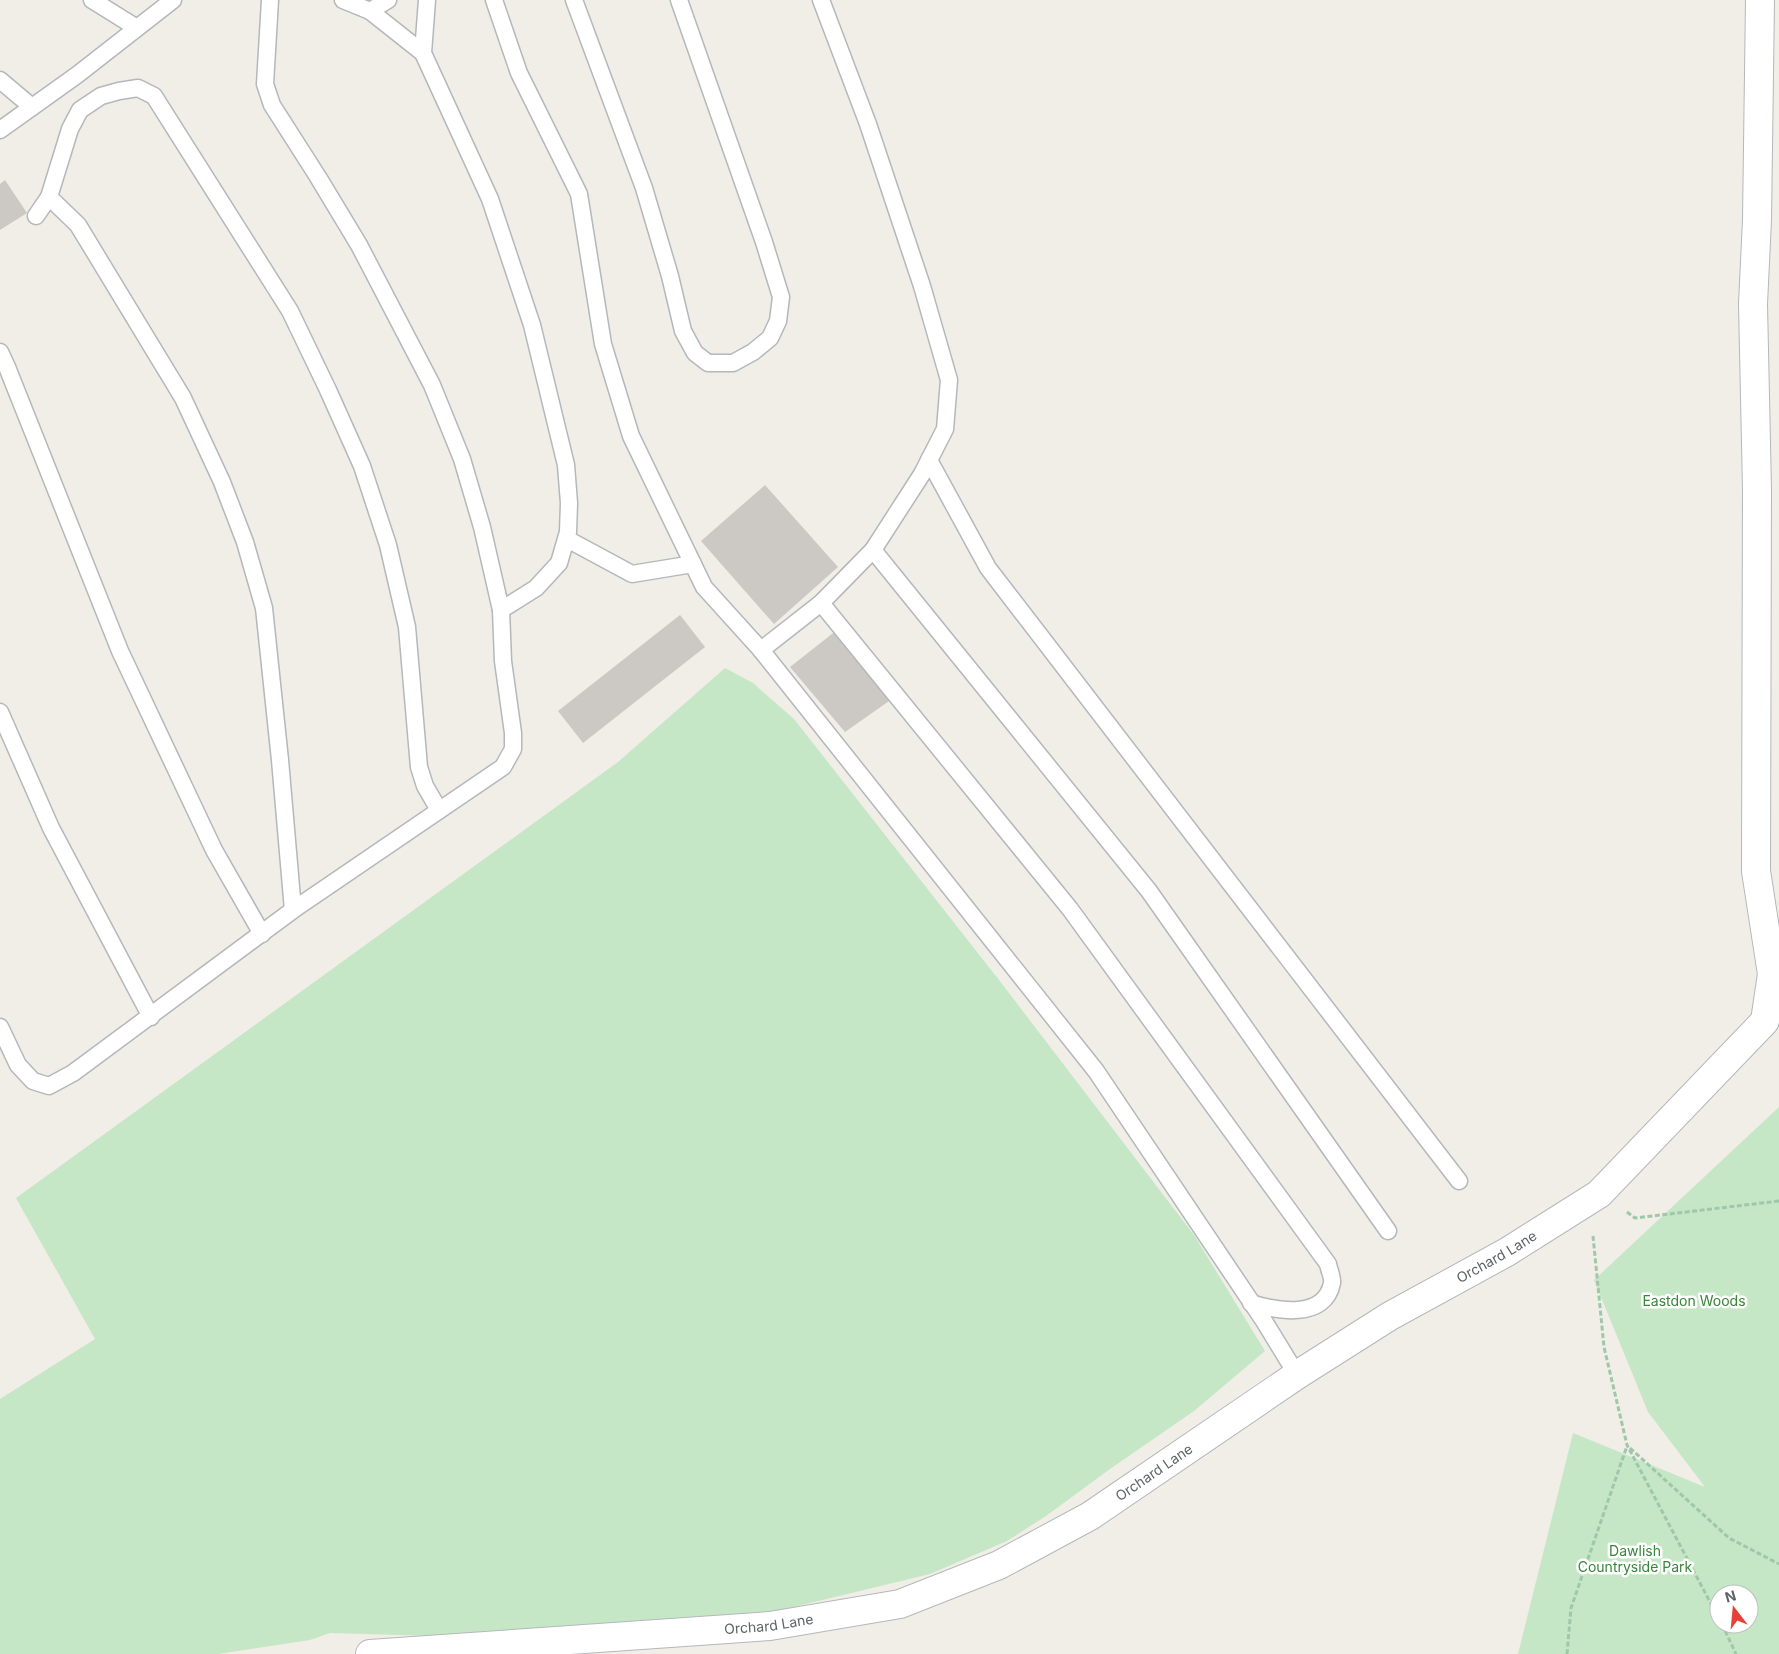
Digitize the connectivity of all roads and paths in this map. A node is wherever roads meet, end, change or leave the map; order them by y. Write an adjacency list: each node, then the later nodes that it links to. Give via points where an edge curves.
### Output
1 (92, 0): 13 (lane)
2 (173, 0): 13 (lane)
3 (270, 0): 26 (lane, via 265,84 272,105 359,245 432,385 462,459)
4 (343, 0): 12 (lane)
5 (388, 0): 12 (lane)
6 (427, 0): 14 (lane)
7 (494, 0): 24 (lane, via 519,73 579,194 603,344 631,436)
8 (574, 0): 9 (lane, via 644,188 684,331 695,353 708,362 733,363 770,338 778,321 781,297)
9 (679, 0)
10 (821, 0): 21 (lane, via 871,133 922,286 948,380 945,430)
11 (1760, 0): 32 (street, Orchard Lane, via 1753,304 1757,490 1756,871)
12 (370, 11): 14 (lane)
13 (137, 28): 16 (lane)
14 (423, 53): 22 (lane, via 490,199 532,325 566,465 569,503)
15 (0, 80): 16 (lane)
16 (32, 107): 17 (lane)
17 (0, 130)
18 (49, 197): 19 (lane); 29 (lane, via 70,130 80,110 101,96 119,91 138,88 154,96 290,311 362,466 388,545 407,627 419,767 425,786); 30 (lane, via 78,225 183,398 222,482 245,542 264,608)
19 (36, 216)
20 (0, 352): 31 (lane, via 120,651 214,850)
21 (929, 460): 23 (lane); 35 (lane, via 988,568)
22 (566, 539): 24 (lane, via 632,574); 26 (lane, via 558,563 536,588)
23 (873, 550): 25 (lane); 38 (lane, via 1149,891)
24 (693, 564): 27 (lane, via 704,587)
25 (821, 603): 27 (lane); 39 (lane, via 1070,909 1328,1264 1333,1282 1327,1298 1311,1308 1271,1309)
26 (501, 610): 29 (lane, via 513,749 502,767)
27 (762, 650): 39 (lane, via 1096,1071)
28 (0, 712): 33 (lane, via 51,828)
29 (439, 810): 30 (lane)
30 (293, 910): 31 (lane)
31 (262, 934): 33 (lane)
32 (1775, 972): 36 (street, Orchard Lane, via 1765,1021)
33 (151, 1016): 34 (lane, via 50,1086 33,1081 18,1065)
34 (0, 1027)
35 (1459, 1181)
36 (1594, 1197): 37 (path, via 1635,1218); 40 (street, Orchard Lane, via 1507,1252 1390,1316); 41 (path, via 1604,1346)
37 (1779, 1201)
38 (1388, 1231)
39 (1252, 1303): 40 (lane)
40 (1297, 1375): 45 (street, Orchard Lane, via 1090,1516 999,1565 900,1604 770,1626)
41 (1628, 1446): 42 (path, via 1728,1538); 43 (path); 46 (path, via 1571,1608)
42 (1779, 1564)
43 (1709, 1600)
44 (1727, 1634): 47 (path)
45 (370, 1654)
46 (1567, 1654)
47 (1736, 1654)

